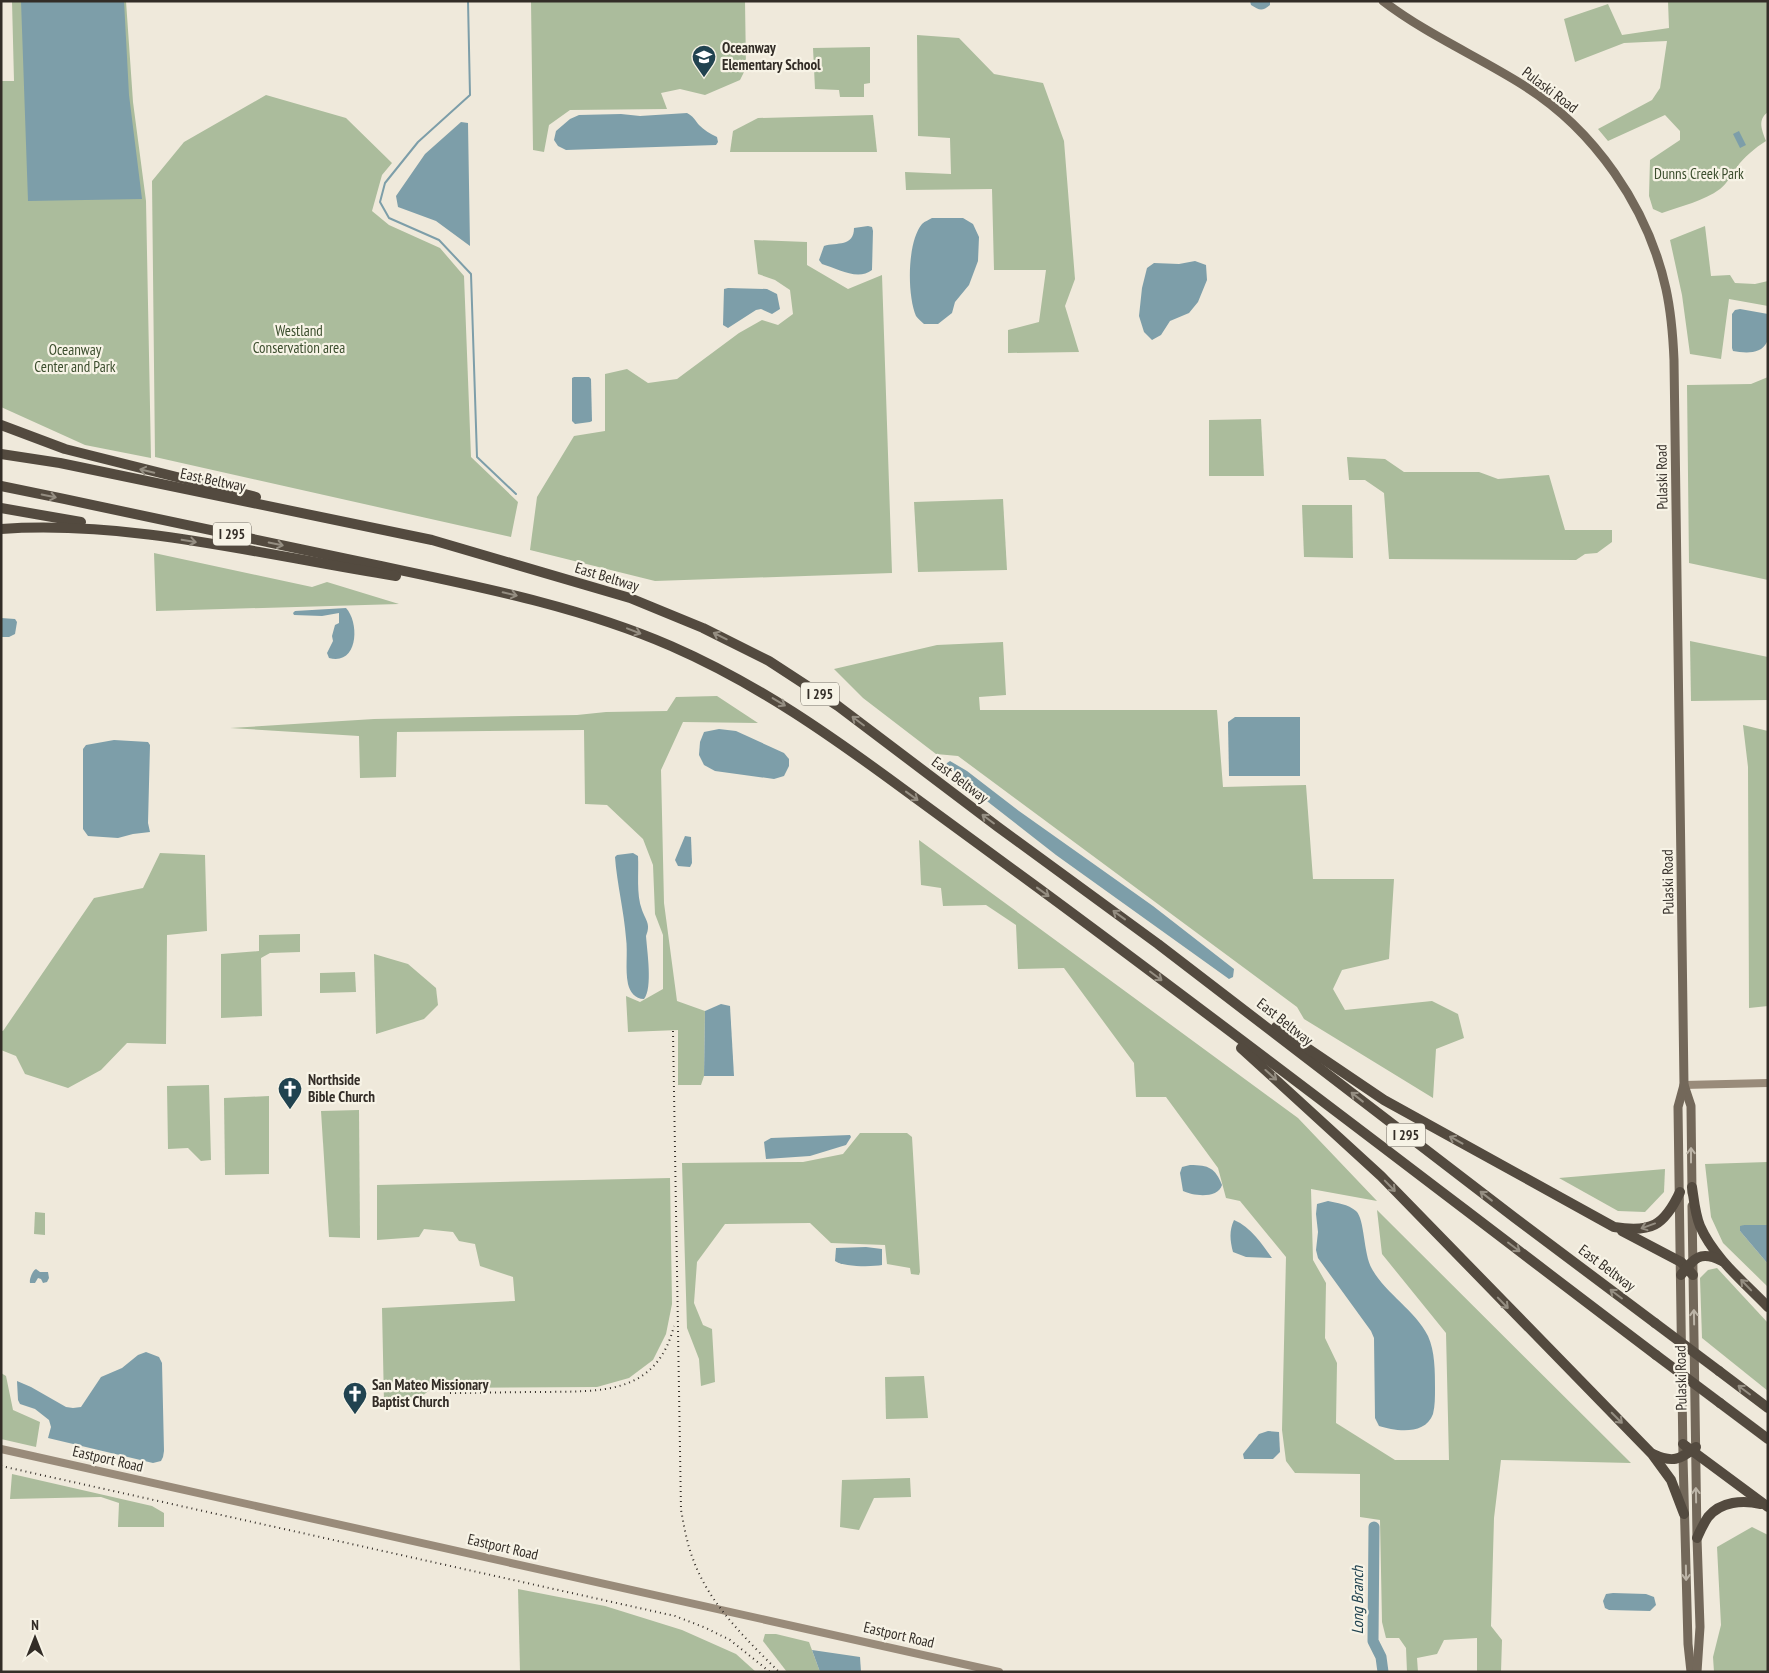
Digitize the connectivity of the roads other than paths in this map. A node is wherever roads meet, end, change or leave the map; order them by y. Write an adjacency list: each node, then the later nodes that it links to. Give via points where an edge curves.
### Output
1 (1383, 1): 15 (main road, Pulaski Road, via 1428,32 1524,86 1577,128 1626,190 1642,219 1662,273 1672,326 1674,360)
2 (1, 425): 10 (highway, one-way to 2, via 99,458)
3 (1, 448): 5 (highway)
4 (1, 454): 5 (highway, East Beltway / I 295)
5 (60, 462): 10 (highway, East Beltway / I 295)
6 (1, 486): 11 (highway, I 295, one-way to 11)
7 (1, 508): 9 (highway)
8 (1, 529): 9 (highway, via 62,527)
9 (161, 536): 11 (highway, one-way to 11, via 388,575)
10 (432, 540): 12 (highway, East Beltway / I 295, one-way to 10, via 838,706 769,661 703,628 630,598)
11 (462, 583): 13 (highway, I 295, one-way to 13, via 549,604 624,628 721,669 775,700 862,758)
12 (1158, 944): 18 (highway, one-way to 12, via 1384,1100); 22 (highway, East Beltway / I 295, one-way to 12, bridge)
13 (1196, 1007): 23 (highway, I 295, one-way to 23, bridge); 27 (highway, one-way to 27, via 1381,1176)
14 (1768, 1083): 15 (street)
15 (1684, 1085): 16 (main road, Pulaski Road, one-way to 15, via 1691,1106); 17 (main road, Pulaski Road, via 1678,1107)
16 (1692, 1187): 19 (highway, via 1699,1224); 20 (main road, Pulaski Road)
17 (1680, 1192): 18 (highway, one-way to 18, via 1668,1214 1656,1223 1638,1230); 20 (main road, Pulaski Road)
18 (1614, 1227): 20 (highway)
19 (1725, 1263): 20 (highway, via 1701,1255); 21 (highway, one-way to 19)
20 (1687, 1268): 24 (main road, Pulaski Road); 26 (main road, Pulaski Road, one-way to 20)
21 (1768, 1307)
22 (1768, 1408)
23 (1768, 1439)
24 (1683, 1444): 26 (highway)
25 (1, 1449): 31 (street, Eastport Road)
26 (1692, 1452): 27 (highway, via 1665,1460); 28 (highway); 29 (main road, Pulaski Road); 30 (main road, Pulaski Road, one-way to 26)
27 (1652, 1454): 29 (highway, via 1671,1480)
28 (1767, 1506): 30 (highway, via 1748,1501 1716,1509)
29 (1684, 1514): 32 (main road, Pulaski Road, one-way to 32)
30 (1697, 1538): 33 (main road, Pulaski Road, via 1700,1627)
31 (999, 1672)
32 (1690, 1672)
33 (1697, 1672)

